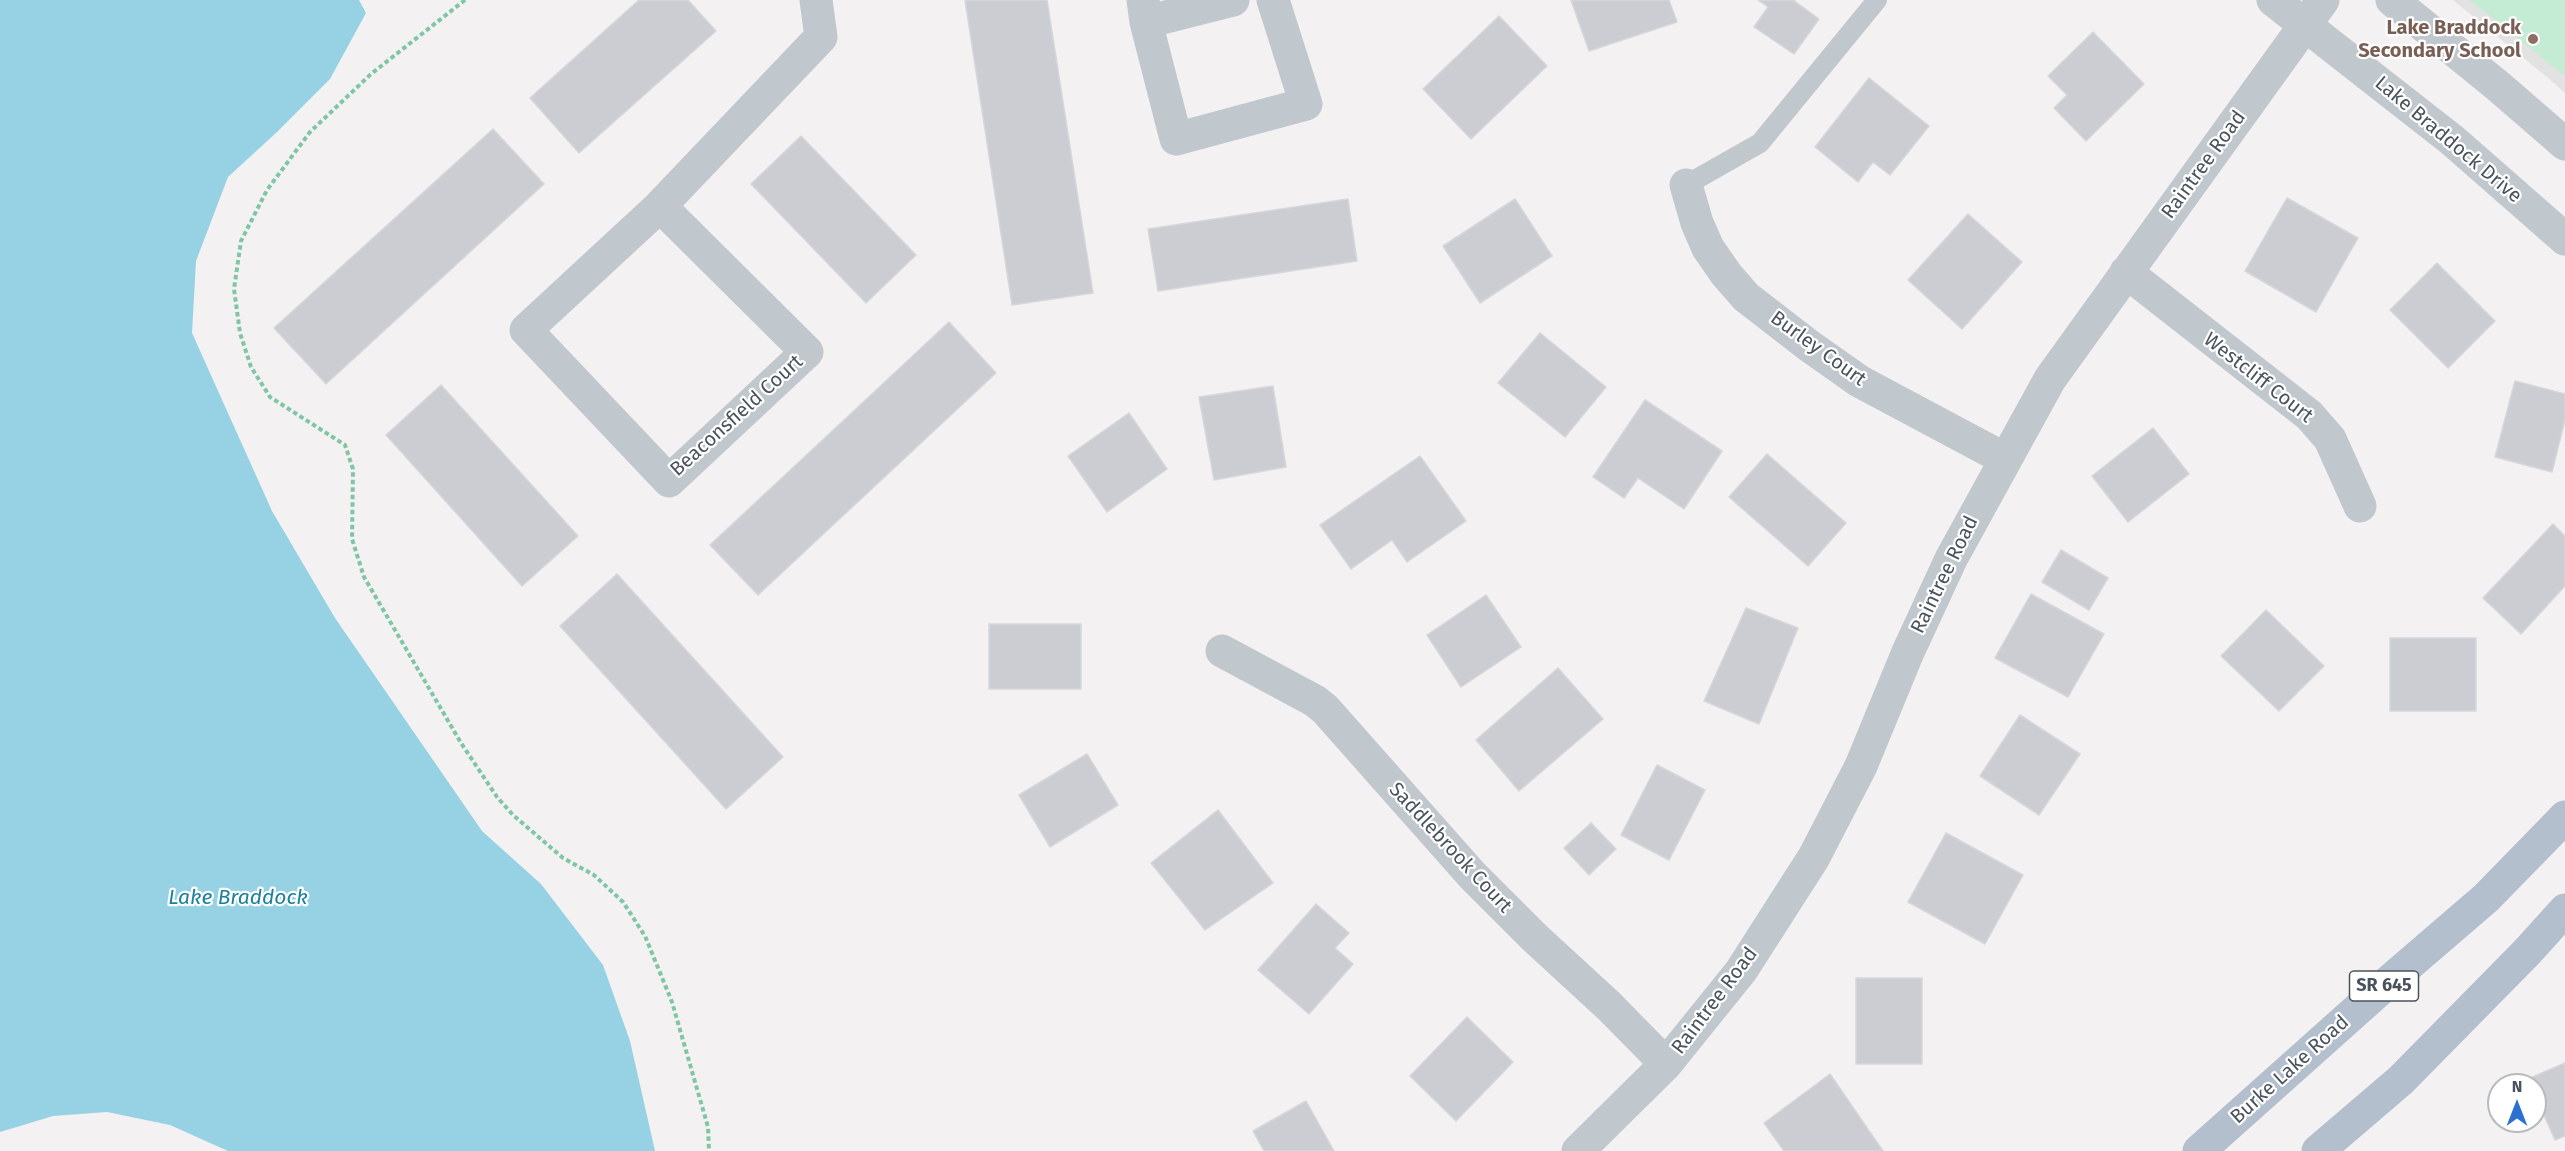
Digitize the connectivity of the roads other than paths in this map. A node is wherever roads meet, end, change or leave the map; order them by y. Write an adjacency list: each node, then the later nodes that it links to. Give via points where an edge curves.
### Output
1 (816, 0): 11 (street, Beaconsfield Court, via 821,37)
2 (1233, 0): 7 (street)
3 (1273, 0): 7 (street, via 1306,104 1176,139)
4 (1877, 0): 10 (lane, via 1760,143)
5 (2273, 0): 8 (street, Lake Braddock Drive)
6 (2392, 0): 9 (street)
7 (1145, 11)
8 (2315, 12): 12 (street, Lake Braddock Drive); 13 (street, Raintree Road)
9 (2565, 144)
10 (1686, 185): 14 (street, Burley Court, via 1708,248 1746,297 1859,381)
11 (660, 206): 11 (street, Beaconsfield Court, via 807,352 669,481 525,330)
12 (2565, 239)
13 (2126, 272): 14 (street, Raintree Road, via 2050,379); 15 (street, Westcliff Court, via 2309,415 2330,439)
14 (2005, 459): 19 (street, Raintree Road, via 1951,559 1862,766 1814,856 1741,971)
15 (2360, 506)
16 (1222, 651): 19 (street, Saddlebrook Court, via 1325,710 1472,875)
17 (2565, 817): 21 (main road, Burke Lake Road / SR 645, via 2487,898)
18 (2565, 910): 22 (main road, via 2401,1080)
19 (1666, 1064): 20 (street, Raintree Road)
20 (1578, 1151)
21 (2199, 1151)
22 (2318, 1151)

